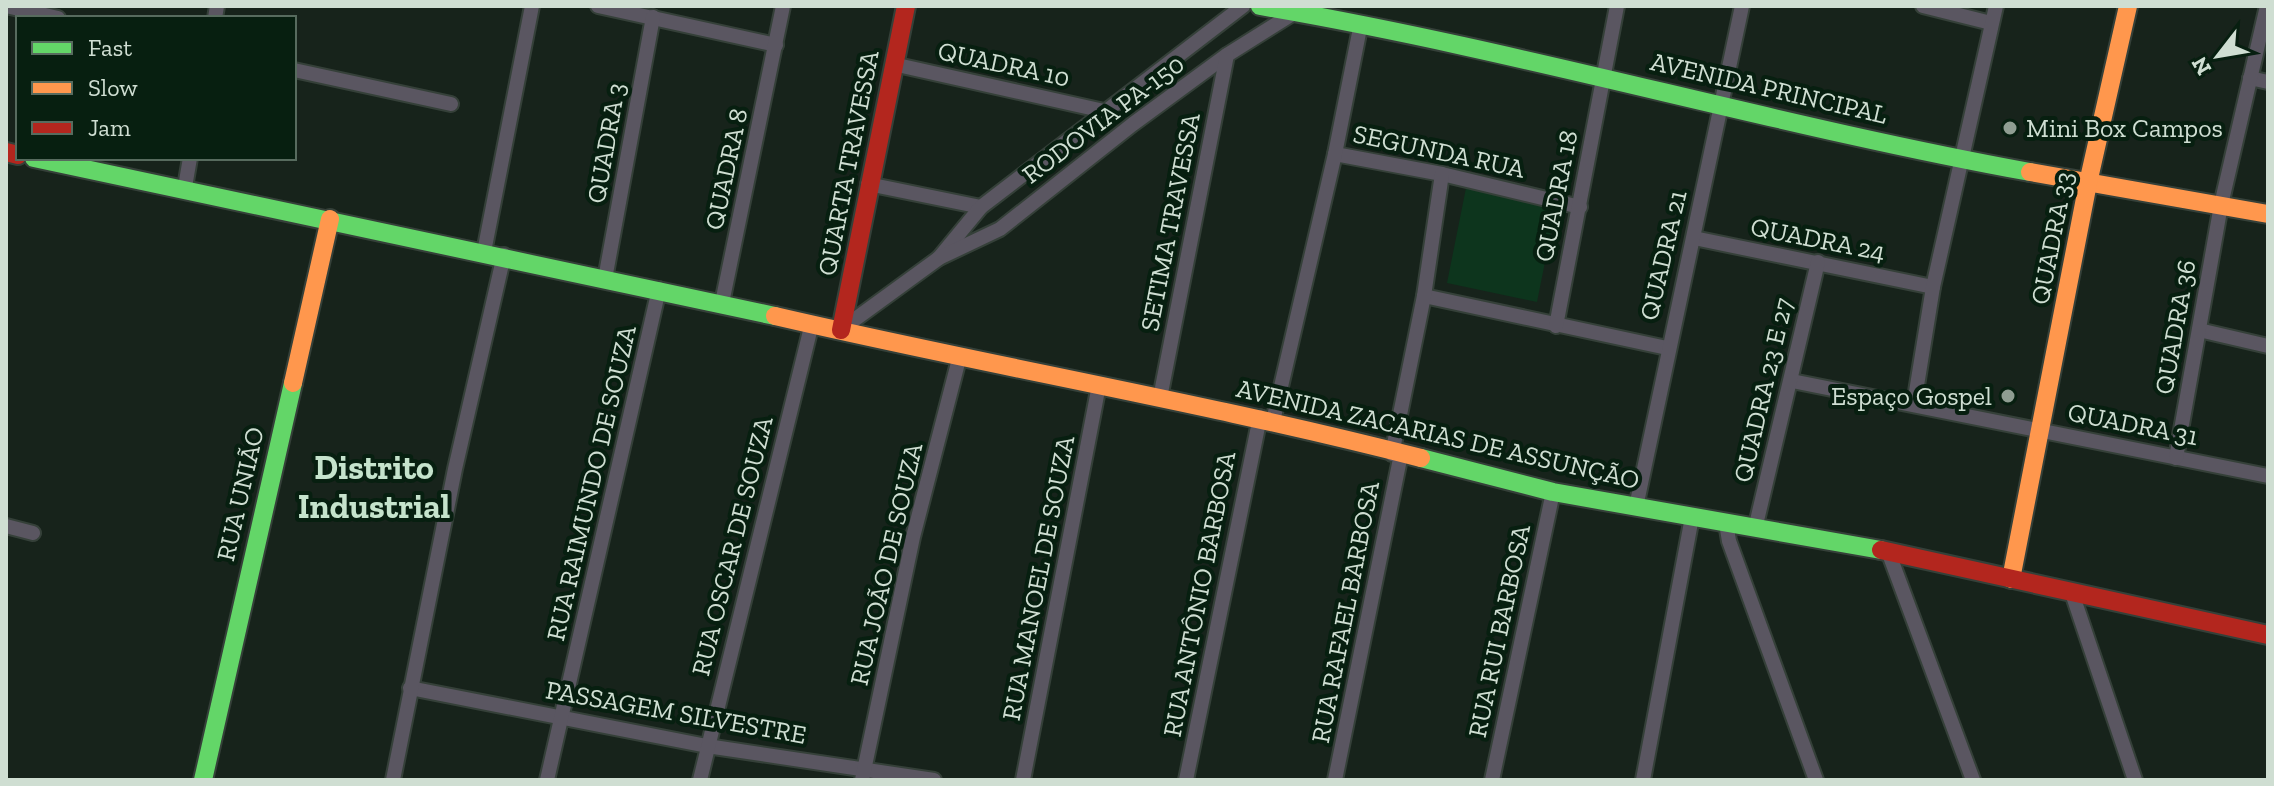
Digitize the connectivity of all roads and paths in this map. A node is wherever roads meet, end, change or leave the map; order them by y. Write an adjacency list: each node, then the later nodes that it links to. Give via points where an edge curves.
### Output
1 (6, 6): 15 (street)
2 (532, 6): 43 (street)
3 (598, 6): 16 (street)
4 (783, 6): 19 (street)
5 (906, 6): 21 (street, QUARTA TRAVESSA)
6 (1243, 6): 28 (street, RODOVIA PA-150)
7 (1260, 6): 14 (street, AVENIDA PRINCIPAL)
8 (1617, 6): 23 (street, QUADRA 18)
9 (1742, 6): 27 (street, QUADRA 21)
10 (1923, 6): 18 (street)
11 (1996, 6): 18 (street)
12 (2128, 6): 34 (street, QUADRA 33)
13 (2267, 6): 24 (street, QUADRA 36)
14 (1299, 10): 17 (street, AVENIDA PRINCIPAL); 20 (street, RODOVIA PA-150)
15 (49, 16)
16 (653, 17): 19 (street); 47 (street, QUADRA 3)
17 (1361, 23): 23 (street, AVENIDA PRINCIPAL); 29 (street, RUA ANTÔNIO BARBOSA)
18 (1991, 23): 30 (street)
19 (776, 45): 51 (street, QUADRA 8)
20 (1227, 55): 45 (street, RODOVIA PA-150, via 1000,229); 61 (street, SETIMA TRAVESSA)
21 (893, 64): 28 (street, QUADRA 10); 35 (street, QUARTA TRAVESSA)
22 (296, 70): 26 (street)
23 (1603, 76): 27 (street, AVENIDA PRINCIPAL); 39 (street, QUADRA 18)
24 (2250, 78): 25 (street); 37 (street, QUADRA 36)
25 (2268, 82)
26 (451, 104)
27 (1719, 107): 30 (street, AVENIDA PRINCIPAL); 42 (street, QUADRA 21)
28 (1104, 111): 38 (street, RODOVIA PA-150)
29 (1335, 154): 33 (street, SEGUNDA RUA); 63 (street, RUA ANTÔNIO BARBOSA)
30 (1960, 159): 34 (street, AVENIDA PRINCIPAL); 48 (street)
31 (44, 160): 36 (street, AVENIDA ZACARIAS DE ASSUNÇÃO)
32 (190, 160): 36 (street)
33 (1442, 174): 39 (street, SEGUNDA RUA); 50 (street, RUA RAFAEL BARBOSA)
34 (2088, 183): 37 (street, AVENIDA PRINCIPAL); 64 (street, QUADRA 33)
35 (868, 184): 38 (street); 54 (street, QUARTA TRAVESSA)
36 (185, 187): 41 (street, AVENIDA ZACARIAS DE ASSUNÇÃO)
37 (2221, 205): 40 (street, AVENIDA PRINCIPAL); 55 (street, QUADRA 36)
38 (981, 207): 45 (street, RODOVIA PA-150)
39 (1580, 207): 53 (street, QUADRA 18)
40 (2268, 214)
41 (330, 219): 43 (street, AVENIDA ZACARIAS DE ASSUNÇÃO); 84 (street, RUA UNIÃO)
42 (1694, 238): 46 (street, QUADRA 24); 57 (street, QUADRA 21)
43 (484, 252): 44 (street, AVENIDA ZACARIAS DE ASSUNÇÃO)
44 (504, 255): 47 (street, AVENIDA ZACARIAS DE ASSUNÇÃO); 79 (street)
45 (939, 258): 54 (street, RODOVIA PA-150)
46 (1818, 262): 48 (street, QUADRA 24); 59 (street, QUADRA 23 E 27)
47 (605, 279): 49 (street, AVENIDA ZACARIAS DE ASSUNÇÃO)
48 (1933, 287): 62 (street)
49 (659, 289): 51 (street, AVENIDA ZACARIAS DE ASSUNÇÃO); 80 (street, RUA RAIMUNDO DE SOUZA)
50 (1424, 296): 53 (street, QUADRA 21); 65 (street, RUA RAFAEL BARBOSA)
51 (722, 303): 52 (street, AVENIDA ZACARIAS DE ASSUNÇÃO)
52 (812, 323): 54 (street, AVENIDA ZACARIAS DE ASSUNÇÃO); 81 (street, RUA OSCAR DE SOUZA)
53 (1556, 326): 57 (street, QUADRA 21)
54 (842, 329): 58 (street, AVENIDA ZACARIAS DE ASSUNÇÃO)
55 (2199, 330): 56 (street); 66 (street, QUADRA 36)
56 (2268, 346)
57 (1667, 348): 69 (street)
58 (959, 359): 60 (street, AVENIDA ZACARIAS DE ASSUNÇÃO); 82 (street, RUA JOÃO DE SOUZA, via 913,537)
59 (1792, 381): 62 (street); 73 (street, QUADRA 23 E 27)
60 (1099, 385): 61 (street, AVENIDA ZACARIAS DE ASSUNÇÃO); 89 (street, RUA MANOEL DE SOUZA)
61 (1160, 398): 63 (street, AVENIDA ZACARIAS DE ASSUNÇÃO)
62 (1914, 404): 64 (street)
63 (1266, 419): 65 (street, AVENIDA ZACARIAS DE ASSUNÇÃO); 90 (street, RUA ANTÔNIO BARBOSA)
64 (2041, 433): 66 (street, QUADRA 31); 76 (street, QUADRA 31)
65 (1397, 454): 68 (street, AVENIDA ZACARIAS DE ASSUNÇÃO); 91 (street, RUA RAFAEL BARBOSA)
66 (2176, 458): 67 (street, QUADRA 31)
67 (2268, 476)
68 (1553, 492): 69 (street, AVENIDA ZACARIAS DE ASSUNÇÃO); 92 (street, RUA RUI BARBOSA)
69 (1636, 507): 70 (street, AVENIDA ZACARIAS DE ASSUNÇÃO)
70 (1692, 517): 71 (street, AVENIDA ZACARIAS DE ASSUNÇÃO); 83 (street)
71 (1726, 523): 73 (street, AVENIDA ZACARIAS DE ASSUNÇÃO); 93 (street)
72 (6, 526): 74 (street)
73 (1755, 529): 75 (street, AVENIDA ZACARIAS DE ASSUNÇÃO)
74 (33, 533)
75 (1888, 551): 76 (street, AVENIDA ZACARIAS DE ASSUNÇÃO); 94 (street)
76 (2011, 579): 77 (street, AVENIDA ZACARIAS DE ASSUNÇÃO)
77 (2072, 593): 78 (street, AVENIDA ZACARIAS DE ASSUNÇÃO); 95 (street)
78 (2268, 635)
79 (410, 688): 80 (street, PASSAGEM SILVESTRE); 85 (street)
80 (562, 717): 81 (street, PASSAGEM SILVESTRE); 86 (street, RUA RAIMUNDO DE SOUZA)
81 (707, 746): 82 (street, PASSAGEM SILVESTRE); 87 (street, RUA OSCAR DE SOUZA)
82 (864, 774): 88 (street, PASSAGEM SILVESTRE)
83 (1647, 776)
84 (203, 780)
85 (393, 780)
86 (547, 780)
87 (700, 780)
88 (934, 780)
89 (1023, 780)
90 (1186, 780)
91 (1335, 780)
92 (1492, 780)
93 (1816, 780)
94 (1973, 780)
95 (2135, 780)

